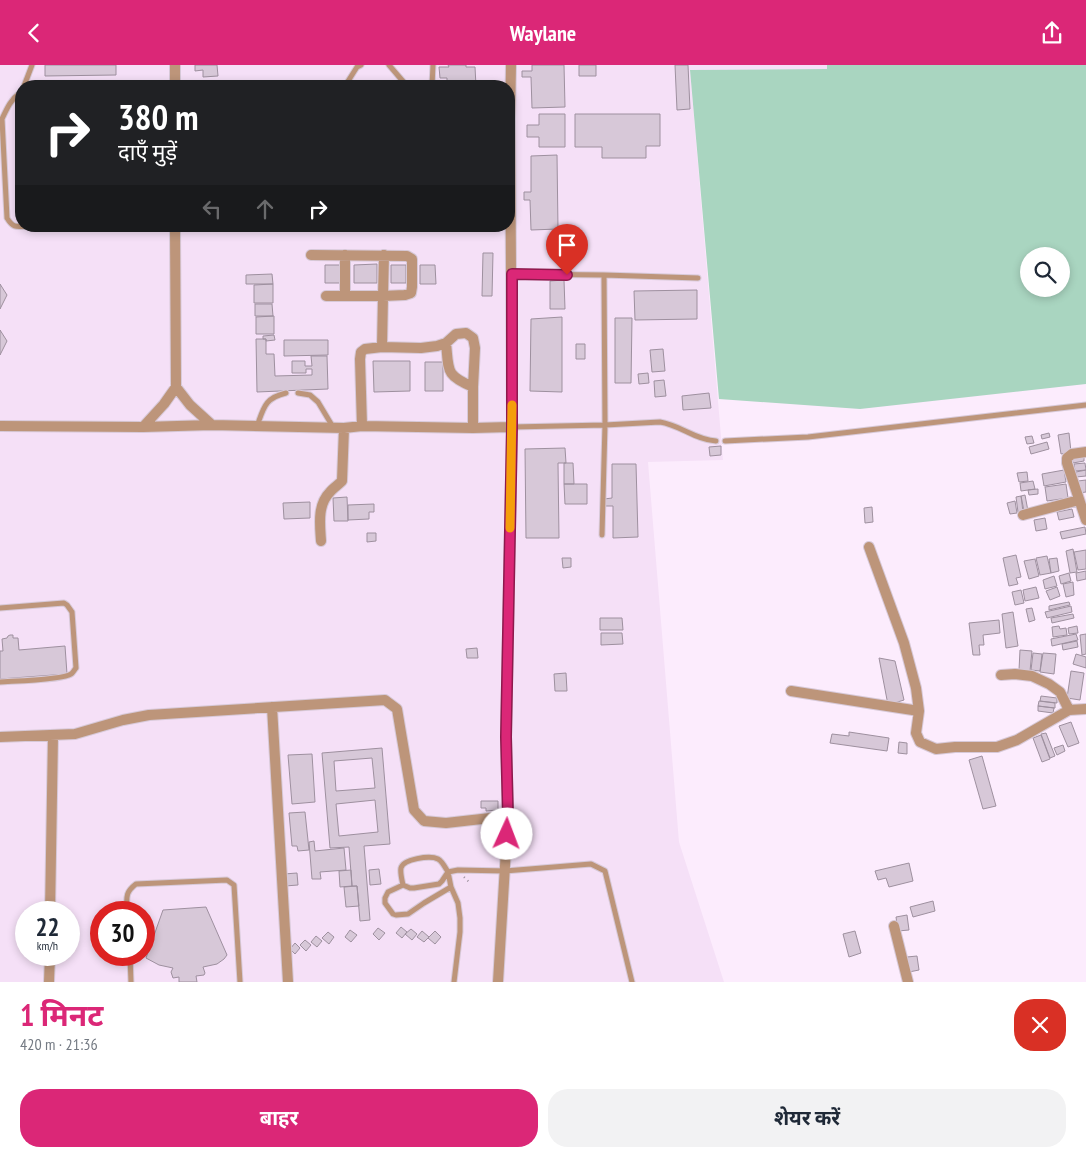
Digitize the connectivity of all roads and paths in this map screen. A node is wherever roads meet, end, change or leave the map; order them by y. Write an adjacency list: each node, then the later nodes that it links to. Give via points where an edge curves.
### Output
1 (32, 65): 7 (lane)
2 (174, 65): 8 (street)
3 (361, 65): 9 (lane)
4 (389, 65): 10 (lane)
5 (433, 65): 11 (lane)
6 (511, 65): 12 (street)
7 (26, 80)
8 (175, 80)
9 (349, 80)
10 (402, 80)
11 (432, 80)
12 (511, 80)
13 (15, 96): 14 (lane)
14 (1, 119): 15 (lane, via 7,218)
15 (15, 226)
16 (175, 232): 29 (street)
17 (511, 232): 21 (street)
18 (311, 255): 19 (street)
19 (345, 255): 20 (street); 25 (street)
20 (384, 255): 26 (street); 26 (street, via 412,259 412,287 411,293 405,295)
21 (512, 274): 22 (lane); 40 (street)
22 (604, 275): 23 (lane); 35 (lane)
23 (698, 278)
24 (326, 296): 25 (street)
25 (345, 296): 26 (street)
26 (383, 296): 28 (street)
27 (446, 343): 28 (street, via 421,348); 30 (street, via 453,376); 30 (street, via 456,334 466,333 473,338)
28 (382, 347): 38 (street, via 361,352)
29 (176, 387): 34 (street); 39 (street)
30 (473, 387): 43 (street)
31 (286, 393): 37 (lane, via 271,398)
32 (298, 393): 41 (lane, via 310,395 318,401)
33 (1086, 405): 45 (lane, via 808,437)
34 (212, 425): 37 (street); 39 (street)
35 (605, 425): 40 (lane); 44 (lane, via 660,421); 50 (lane)
36 (0, 426): 39 (street)
37 (257, 426): 41 (street)
38 (362, 426): 42 (street); 43 (street)
39 (143, 427)
40 (512, 427): 43 (street); 63 (street, via 506,737)
41 (333, 428): 42 (street)
42 (344, 428): 51 (street, via 342,481 322,503)
43 (473, 428)
44 (716, 441)
45 (725, 441)
46 (1086, 453): 47 (street, via 1072,454 1067,458)
47 (1079, 500): 48 (street); 49 (street)
48 (1023, 515)
49 (1086, 520)
50 (602, 535)
51 (321, 541)
52 (869, 547): 60 (street, via 904,643)
53 (0, 608): 55 (lane, via 67,605 72,612 76,668 65,676)
54 (1001, 675): 59 (street, via 1032,676 1049,684 1060,692)
55 (0, 682)
56 (791, 691): 60 (street)
57 (272, 707): 61 (street, via 149,715 75,734); 63 (street, via 385,700 397,709 414,810 424,821 446,823); 76 (street)
58 (1086, 709): 59 (street)
59 (1069, 710): 60 (street, via 1017,740 996,747 936,749 918,739)
60 (919, 711)
61 (53, 735): 62 (street); 68 (street)
62 (0, 737)
63 (508, 816): 64 (street)
64 (506, 871): 65 (lane, via 458,869); 78 (street); 79 (lane, via 591,864 605,871)
65 (448, 872): 66 (lane, via 439,884 414,889); 66 (lane, via 437,858 406,861 400,869); 67 (lane)
66 (403, 885): 67 (lane, via 388,892 385,898 385,903 396,915 408,914)
67 (452, 887): 77 (lane, via 460,918)
68 (50, 901)
69 (126, 901): 75 (lane, via 126,896 136,884 227,880 234,885)
70 (894, 926): 80 (street)
71 (50, 966): 73 (street)
72 (130, 966): 74 (lane)
73 (49, 982)
74 (131, 982)
75 (240, 982)
76 (288, 982)
77 (454, 982)
78 (498, 982)
79 (632, 982)
80 (908, 982)

